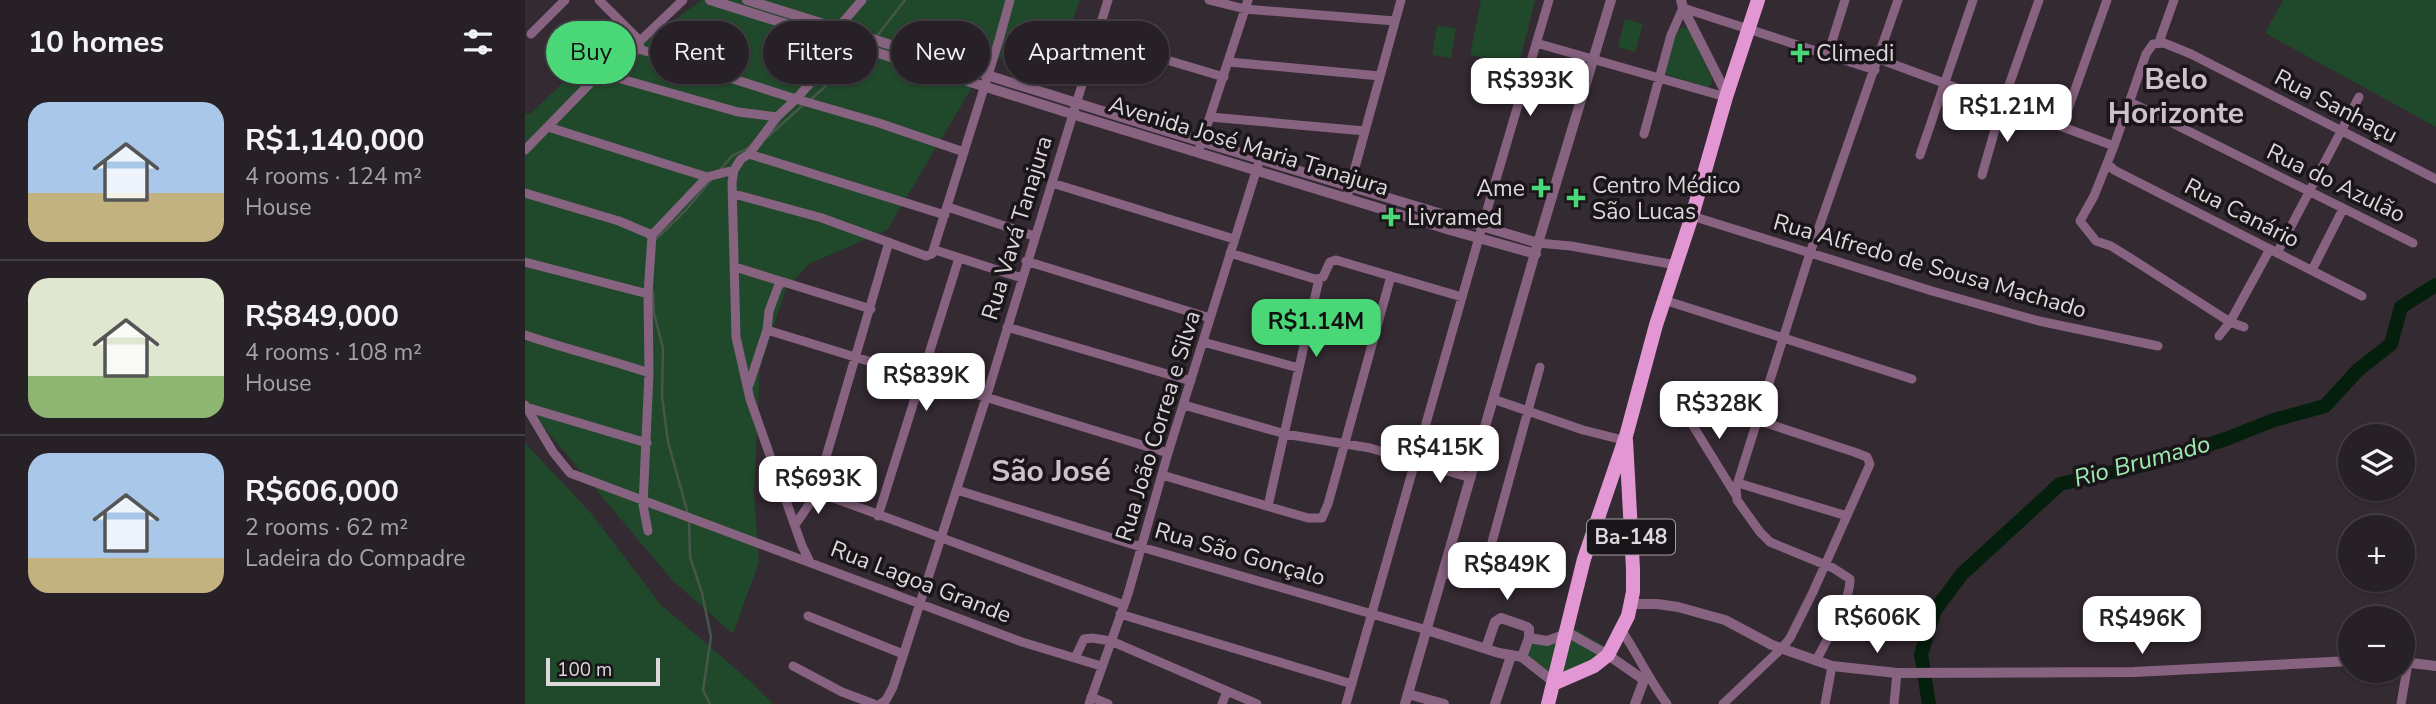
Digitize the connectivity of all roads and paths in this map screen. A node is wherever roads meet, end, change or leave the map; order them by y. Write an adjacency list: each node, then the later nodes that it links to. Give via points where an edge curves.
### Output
1 (565, 0): 28 (street)
2 (599, 0): 31 (street)
3 (683, 0): 31 (street)
4 (710, 0): 21 (street, Avenida José Maria Tanajura)
5 (862, 0): 24 (street)
6 (1010, 0): 38 (street)
7 (1108, 0): 25 (street, Rua Vavá Tanajura)
8 (1209, 0): 20 (street)
9 (1401, 0): 26 (street)
10 (1549, 0): 30 (street)
11 (1611, 0): 34 (street)
12 (1758, 0): 27 (main road, BA-148)
13 (1845, 0): 33 (street)
14 (1898, 0): 35 (street)
15 (1973, 0): 49 (street)
16 (2039, 0): 54 (street)
17 (2107, 0): 58 (street)
18 (2173, 0): 29 (street)
19 (1682, 4): 27 (street); 42 (street); 50 (street)
20 (1246, 5): 26 (street); 37 (street)
21 (753, 6): 22 (street, Avenida José Maria Tanajura); 23 (street, Avenida José Maria Tanajura)
22 (793, 21)
23 (811, 21)
24 (844, 21)
25 (1102, 21)
26 (1395, 21): 40 (street)
27 (1748, 30): 33 (street); 50 (main road, BA-148)
28 (531, 34)
29 (2159, 42): 53 (street, via 2146,54); 60 (street, Rua Sanhaçu)
30 (1536, 43): 34 (street); 84 (street)
31 (639, 45): 32 (street); 52 (street)
32 (636, 47)
33 (1828, 54): 39 (street)
34 (1595, 59): 42 (street); 90 (street)
35 (1879, 59): 39 (street); 49 (street)
36 (1169, 61): 41 (street)
37 (1229, 62): 40 (street); 41 (street)
38 (990, 67)
39 (1873, 69): 94 (street)
40 (1380, 76): 61 (street)
41 (1224, 77): 57 (street)
42 (1660, 77): 50 (street); 62 (street)
43 (990, 81): 55 (street, Avenida José Maria Tanajura)
44 (636, 83): 56 (street, via 738,112)
45 (589, 84): 59 (street)
46 (809, 84): 52 (street)
47 (985, 84): 66 (street)
48 (1082, 84): 55 (street, Rua Vavá Tanajura)
49 (1943, 84): 54 (street); 68 (street)
50 (1726, 96): 83 (main road, BA-148)
51 (2359, 97): 60 (street)
52 (796, 99): 56 (street); 66 (street)
53 (2130, 102): 63 (street); 78 (street, Rua do Azulão)
54 (2002, 105): 58 (street); 73 (street)
55 (1074, 108): 64 (street, Avenida José Maria Tanajura); 76 (street, Rua Vavá Tanajura)
56 (777, 117): 67 (street)
57 (1210, 117): 61 (street); 64 (street)
58 (2062, 126): 63 (street)
59 (548, 127): 65 (street); 74 (street)
60 (2342, 129): 75 (street, Rua Sanhaçu); 78 (street)
61 (1365, 131): 77 (street)
62 (1644, 134)
63 (2114, 145): 70 (street)
64 (1200, 147): 69 (street, Avenida José Maria Tanajura); 72 (street, Avenida José Maria Tanajura)
65 (525, 150)
66 (964, 152): 82 (street)
67 (749, 154): 71 (street); 82 (street)
68 (1920, 155)
69 (1260, 158): 72 (street, Rua João Correa e Silva); 77 (street, Avenida José Maria Tanajura)
70 (2107, 163): 92 (street, Rua Canário); 111 (street, via 2080,221 2096,241)
71 (734, 170): 74 (street); 80 (street)
72 (1257, 170): 77 (street, Avenida José Maria Tanajura); 87 (street, Rua João Correa e Silva)
73 (1982, 175)
74 (707, 177): 85 (street)
75 (2436, 179)
76 (1052, 183): 86 (street, Rua Vavá Tanajura); 87 (street)
77 (1348, 192): 84 (street, Avenida José Maria Tanajura)
78 (2310, 192): 81 (street, Rua do Azulão); 92 (street)
79 (525, 193): 85 (street)
80 (734, 194): 88 (street); 99 (street)
81 (2343, 209): 89 (street, Rua do Azulão); 100 (street)
82 (946, 211): 86 (street); 91 (street)
83 (1692, 216): 94 (street, Rua Alfredo de Sousa Machado); 98 (main road, BA-148)
84 (1480, 232): 90 (street, Avenida José Maria Tanajura); 107 (street)
85 (652, 235): 105 (street)
86 (1034, 236): 97 (street, Rua Vavá Tanajura)
87 (1234, 239): 93 (street, Rua João Correa e Silva)
88 (889, 242): 91 (street, via 926,256); 109 (street)
89 (2413, 243)
90 (1537, 248): 98 (street, via 1571,246); 129 (street)
91 (935, 250): 95 (street)
92 (2273, 251): 100 (street, Rua Canário); 111 (street)
93 (1230, 253): 103 (street); 110 (street, Rua João Correa e Silva)
94 (1809, 253): 117 (street); 119 (street, Rua Alfredo de Sousa Machado, via 2039,321)
95 (958, 258): 102 (street); 124 (street)
96 (525, 261): 105 (street)
97 (1026, 261): 102 (street, Rua Vavá Tanajura); 110 (street)
98 (1676, 265): 108 (main road, BA-148)
99 (735, 267): 104 (street); 127 (street, via 737,337)
100 (2312, 270): 106 (street, Rua Canário)
101 (1391, 276): 103 (street, via 1332,260); 107 (street); 138 (street)
102 (1022, 278): 112 (street, Rua Vavá Tanajura)
103 (1319, 279): 122 (street)
104 (782, 282): 109 (street); 114 (street)
105 (648, 294): 123 (street)
106 (2362, 296)
107 (1462, 297): 140 (street)
108 (1664, 300): 117 (street); 136 (main road, BA-148)
109 (871, 309): 120 (street)
110 (1210, 317): 118 (street, Rua João Correa e Silva)
111 (2230, 322): 113 (street); 116 (street)
112 (1007, 327): 126 (street); 128 (street, Rua Vavá Tanajura)
113 (2244, 327)
114 (767, 330): 120 (street); 127 (street)
115 (525, 335): 123 (street)
116 (2219, 336)
117 (1784, 338): 125 (street); 134 (street)
118 (1203, 342): 122 (street); 126 (street, Rua João Correa e Silva)
119 (2158, 346)
120 (856, 359): 124 (street); 145 (street)
121 (1540, 367): 133 (street)
122 (1299, 368): 135 (street)
123 (649, 373): 137 (street)
124 (922, 378): 128 (street); 151 (street)
125 (1912, 379)
126 (1191, 381): 131 (street, Rua João Correa e Silva)
127 (749, 390): 153 (street)
128 (986, 398): 139 (street); 144 (street, Rua Vavá Tanajura)
129 (1493, 399): 133 (street); 142 (street)
130 (1679, 403): 148 (street)
131 (1184, 405): 135 (street); 139 (street, Rua João Correa e Silva)
132 (525, 406): 137 (street); 149 (street, Rua Lagoa Grande, via 570,473)
133 (1528, 411): 136 (street); 159 (street, via 1483,575 1473,583)
134 (1757, 420): 143 (street); 152 (street, via 1870,460)
135 (1285, 434): 138 (street); 150 (street)
136 (1625, 439): 146 (main road, BA-148); 147 (main road, Ba-148)
137 (647, 443): 149 (street)
138 (1344, 443): 140 (street); 150 (street, via 1322,518)
139 (1168, 453): 141 (street, Rua João Correa e Silva)
140 (1416, 463): 142 (street); 163 (street)
141 (1162, 475): 150 (street); 156 (street, Rua João Correa e Silva)
142 (1471, 478): 159 (street)
143 (1738, 483): 148 (street); 152 (street)
144 (957, 489): 155 (street, Rua Vavá Tanajura); 156 (street, Rua São Gonçalo)
145 (819, 490): 151 (street); 153 (street)
146 (1606, 490): 147 (main road); 167 (main road, BA-148)
147 (1629, 493): 161 (main road, Ba-148)
148 (1735, 494): 158 (street, via 1770,542)
149 (643, 500): 154 (street); 157 (street, Rua Lagoa Grande)
150 (1268, 506)
151 (878, 516): 155 (street)
152 (1847, 516): 158 (street)
153 (795, 525): 157 (street)
154 (648, 531)
155 (940, 538): 160 (street, Rua Vavá Tanajura); 162 (street)
156 (1141, 547): 162 (street, Rua João Correa e Silva); 163 (street, Rua São Gonçalo)
157 (809, 560): 160 (street, Rua Lagoa Grande)
158 (1824, 565): 171 (street); 176 (street, via 1845,574 1851,582)
159 (1444, 573): 165 (street)
160 (920, 602): 172 (street, Rua Vavá Tanajura); 175 (street, Rua Lagoa Grande)
161 (1631, 604): 166 (main road, Ba-148); 171 (street, via 1678,607 1725,620)
162 (1122, 609): 169 (street, Rua João Correa e Silva); 187 (street)
163 (1372, 614): 165 (street, Rua São Gonçalo); 187 (street)
164 (808, 616): 172 (street)
165 (1427, 630): 170 (street, Rua São Gonçalo); 189 (street)
166 (1622, 631): 174 (main road, Ba-148); 184 (street, via 1639,656)
167 (1564, 633): 168 (street, via 1547,641); 174 (street); 185 (main road, BA-148)
168 (1529, 638): 170 (street, via 1527,626 1501,618); 173 (street)
169 (1111, 640): 175 (street, via 1084,639); 180 (street, Rua João Correa e Silva); 188 (street)
170 (1486, 648): 173 (street, Rua São Gonçalo)
171 (1782, 648): 176 (street); 202 (street)
172 (903, 654): 192 (street, Rua Vavá Tanajura, via 893,687)
173 (1516, 656): 185 (street); 198 (street)
174 (1608, 656): 184 (street); 185 (main road)
175 (1075, 658): 180 (street, Rua Lagoa Grande)
176 (1816, 661): 181 (street)
177 (2338, 662): 183 (street, via 2134,672)
178 (2415, 664): 182 (street)
179 (793, 666): 191 (street)
180 (1101, 666): 190 (street, Rua João Correa e Silva)
181 (1832, 666): 183 (street); 203 (street)
182 (2436, 666)
183 (1897, 673): 204 (street)
184 (1648, 681): 200 (street); 201 (street)
185 (1555, 683): 199 (main road)
186 (2403, 683): 205 (street)
187 (1352, 684): 196 (street)
188 (1227, 691): 194 (street); 195 (street)
189 (1407, 699): 197 (street)
190 (1090, 701): 193 (street)
191 (874, 704)
192 (880, 704)
193 (1108, 704)
194 (1222, 704)
195 (1257, 704)
196 (1346, 704)
197 (1444, 704)
198 (1495, 704)
199 (1548, 704)
200 (1635, 704)
201 (1667, 704)
202 (1723, 704)
203 (1825, 704)
204 (1894, 704)
205 (2401, 704)

